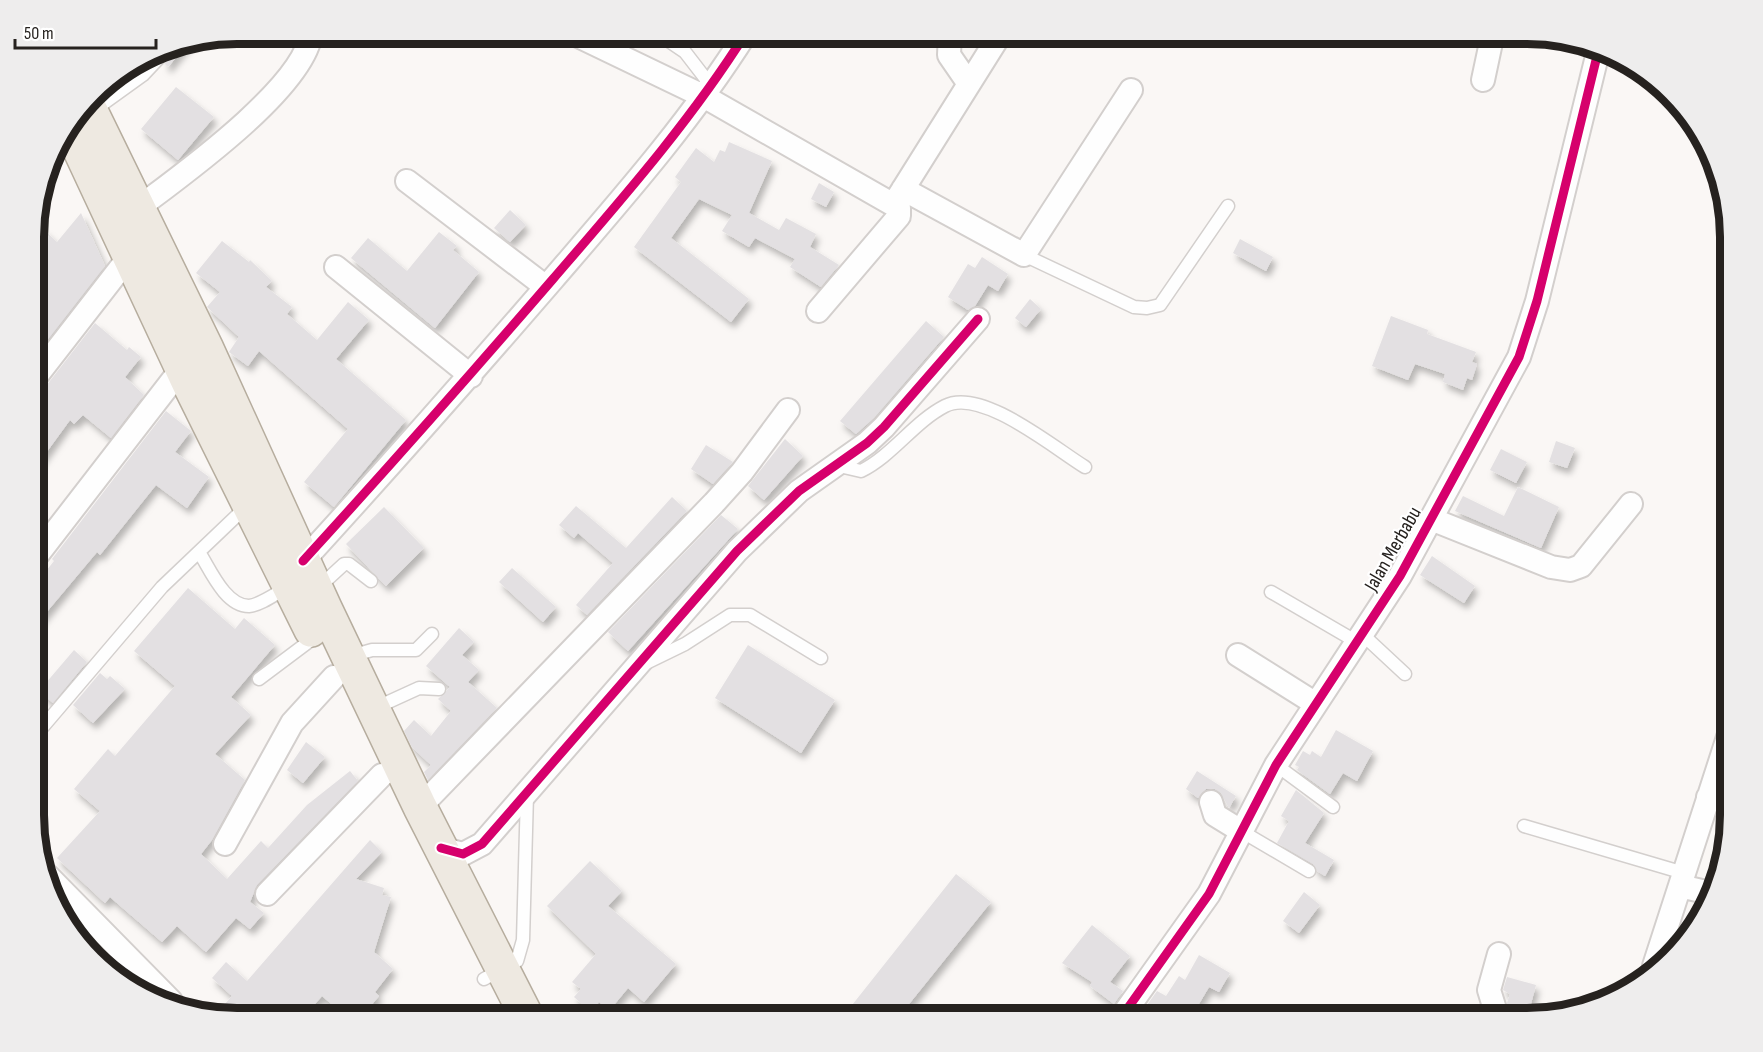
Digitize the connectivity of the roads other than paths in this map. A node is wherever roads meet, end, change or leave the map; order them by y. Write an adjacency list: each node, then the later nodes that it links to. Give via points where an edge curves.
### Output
1 (310, 44): 20 (street, via 260,109)
2 (597, 44): 13 (street)
3 (673, 44): 13 (lane, via 685,52)
4 (739, 44): 13 (street)
5 (950, 44): 11 (street, via 949,55)
6 (994, 44): 11 (street)
7 (1491, 44): 10 (street)
8 (1597, 57): 35 (street, Jalan Merbabu, via 1528,334)
9 (157, 61): 14 (lane)
10 (1483, 80)
11 (969, 84): 18 (street)
12 (1131, 90): 21 (street)
13 (708, 92): 18 (street); 24 (street, via 639,180)
14 (92, 108)
15 (85, 117): 20 (main road)
16 (84, 118): 22 (main road)
17 (407, 181): 24 (street)
18 (898, 196): 21 (street); 25 (street, via 899,216)
19 (1228, 207): 21 (lane, via 1160,305 1134,307)
20 (138, 208): 27 (main road)
21 (1024, 255)
22 (129, 257): 27 (main road); 28 (street)
23 (336, 267): 29 (street)
24 (546, 287): 29 (street)
25 (818, 311)
26 (978, 319): 31 (street, via 884,427)
27 (194, 358): 33 (main road); 36 (street); 40 (main road)
28 (44, 366)
29 (471, 376): 40 (street)
30 (788, 410): 60 (street, via 714,503)
31 (834, 465): 32 (lane, via 861,471 876,464 897,442 945,406 963,400 1007,417); 46 (street, via 799,491 737,551)
32 (1085, 468)
33 (249, 504): 37 (lane); 40 (main road)
34 (1631, 504): 35 (street, via 1581,566 1570,570 1551,567)
35 (1431, 519): 42 (street, Jalan Merbabu)
36 (44, 547)
37 (199, 552): 40 (lane, via 229,597 239,604); 52 (lane, via 162,587)
38 (371, 581): 40 (lane, via 344,564)
39 (1271, 592): 42 (lane)
40 (309, 600): 45 (main road); 48 (lane)
41 (432, 634): 45 (lane, via 416,650 372,650)
42 (1359, 638): 47 (lane); 50 (street, Jalan Merbabu)
43 (1238, 655): 50 (street)
44 (821, 658): 46 (lane, via 750,615 730,615)
45 (341, 667): 51 (main road); 55 (main road); 64 (street, via 292,723)
46 (637, 668): 56 (street)
47 (1405, 674)
48 (259, 679)
49 (439, 689): 51 (lane, via 413,690)
50 (1316, 704): 54 (street, Jalan Merbabu)
51 (373, 709): 60 (main road)
52 (44, 725)
53 (1719, 764): 57 (street)
54 (1276, 765): 61 (lane); 63 (street, Jalan Merbabu)
55 (382, 775): 70 (street); 73 (main road)
56 (527, 794): 65 (street, via 474,850 464,854); 73 (lane, via 523,940 517,961)
57 (1708, 797): 58 (street); 67 (street)
58 (1719, 800)
59 (1211, 802): 63 (street, via 1215,814)
60 (420, 807): 65 (main road)
61 (1333, 807)
62 (1524, 826): 67 (lane)
63 (1241, 831): 66 (lane); 75 (street, Jalan Merbabu, via 1209,894)
64 (225, 844)
65 (441, 848): 73 (main road)
66 (1309, 871)
67 (1682, 880): 69 (street); 72 (street)
68 (57, 885): 74 (street)
69 (1704, 890)
70 (267, 894)
71 (1499, 954): 76 (street, via 1489,990)
72 (1656, 959)
73 (494, 973): 77 (main road); 78 (main road)
74 (165, 995)
75 (1128, 1008)
76 (1495, 1008)
77 (501, 1009)
78 (520, 1009)

